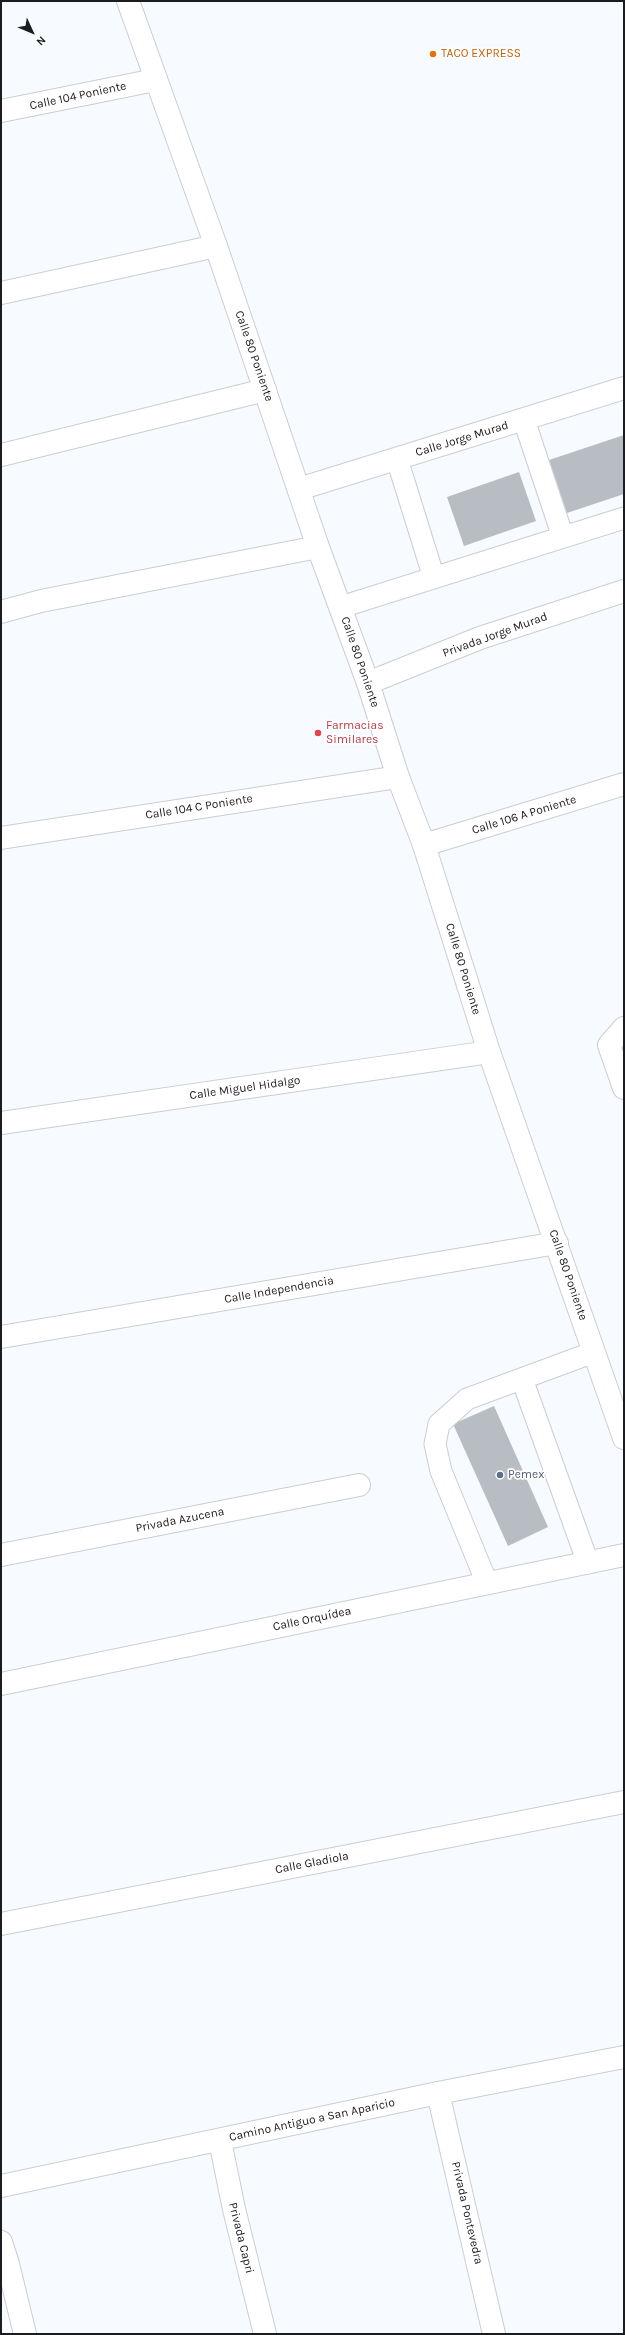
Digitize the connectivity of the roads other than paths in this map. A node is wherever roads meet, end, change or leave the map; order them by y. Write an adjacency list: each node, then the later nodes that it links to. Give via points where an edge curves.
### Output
1 (128, 1): 2 (street, Calle 80 Poniente)
2 (155, 80): 3 (street, Calle 104 Poniente); 4 (street, Calle 80 Poniente)
3 (1, 112)
4 (216, 246): 5 (street); 7 (street, Calle 80 Poniente)
5 (1, 293)
6 (624, 388): 8 (street, Calle Jorge Murad)
7 (265, 390): 9 (street); 11 (street, Calle 80 Poniente)
8 (524, 420): 10 (street, Calle Jorge Murad); 13 (lane)
9 (1, 455)
10 (397, 459): 11 (street, Calle Jorge Murad); 15 (lane)
11 (300, 489): 14 (street, Calle 80 Poniente)
12 (624, 518): 13 (lane)
13 (563, 537): 15 (lane)
14 (318, 547): 17 (street, Calle 80 Poniente); 18 (street, via 41,601)
15 (434, 578): 17 (lane)
16 (624, 591): 19 (street, Privada Jorge Murad, via 480,638)
17 (341, 607): 19 (street, Calle 80 Poniente)
18 (1, 612)
19 (368, 684): 20 (street, Calle 80 Poniente)
20 (398, 777): 22 (street, Calle 104 C Poniente); 23 (street, Calle 80 Poniente)
21 (624, 784): 23 (street, Calle 106 A Poniente)
22 (1, 838)
23 (424, 845): 25 (street, Calle 80 Poniente)
24 (624, 1028): 26 (street, via 610,1045)
25 (489, 1052): 27 (street, Calle Miguel Hidalgo); 28 (street, Calle 80 Poniente)
26 (624, 1088)
27 (1, 1123)
28 (557, 1243): 29 (street, Calle Independencia); 30 (street, Calle 80 Poniente)
29 (1, 1337)
30 (594, 1352): 31 (lane); 32 (street, Calle 80 Poniente)
31 (522, 1378): 36 (lane); 37 (lane, via 467,1399 439,1424 435,1444 441,1471)
32 (624, 1438)
33 (359, 1485): 34 (street, Privada Azucena)
34 (1, 1555)
35 (624, 1555): 36 (street, Calle Orquídea)
36 (588, 1563): 37 (street, Calle Orquídea)
37 (487, 1583): 38 (street, Calle Orquídea)
38 (1, 1684)
39 (624, 1802): 40 (street, Calle Gladiola)
40 (1, 1924)
41 (624, 2057): 42 (street, Camino Antiguo a San Aparicio)
42 (438, 2093): 43 (street, Camino Antiguo a San Aparicio); 48 (street, Privada Pontevedra)
43 (220, 2140): 44 (street, Camino Antiguo a San Aparicio); 47 (street, Privada Capri)
44 (1, 2186)
45 (1, 2242): 46 (street)
46 (25, 2334)
47 (265, 2334)
48 (494, 2334)

